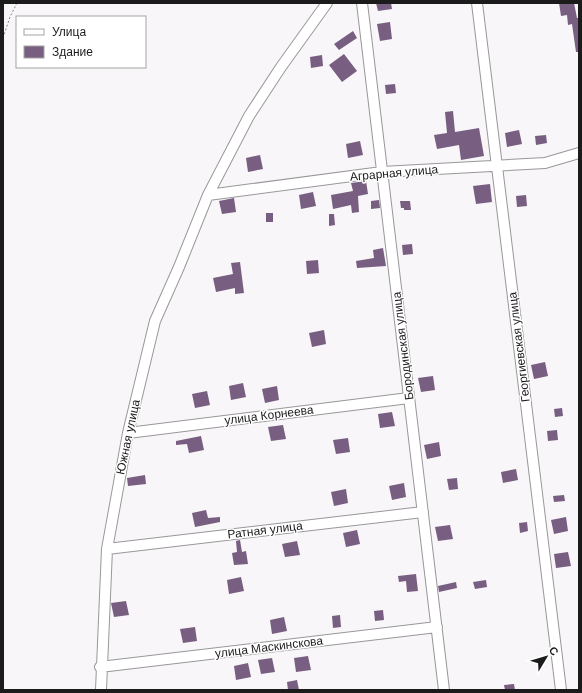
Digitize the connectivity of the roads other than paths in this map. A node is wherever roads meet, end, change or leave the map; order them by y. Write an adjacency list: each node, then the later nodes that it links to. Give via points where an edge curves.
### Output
1 (327, 3): 7 (street, Южная улица, via 249,116)
2 (362, 3): 6 (street, Бородинская улица)
3 (477, 3): 5 (street, Георгиевская улица)
4 (579, 153): 5 (street, Аграрная улица, via 545,163)
5 (497, 166): 6 (street, Аграрная улица); 16 (street, Георгиевская улица)
6 (382, 172): 7 (street, Аграрная улица); 8 (street, Бородинская улица)
7 (208, 195): 9 (street, Южная улица, via 156,321)
8 (409, 398): 9 (street, улица Корнеева); 10 (street, Бородинская улица)
9 (128, 433): 11 (street, Южная улица)
10 (423, 512): 11 (street, Ратная улица); 12 (street, Бородинская улица)
11 (107, 549): 13 (street, Южная улица)
12 (437, 627): 13 (street, улица Маскинскова); 15 (street, Бородинская улица)
13 (100, 667): 14 (street, Южная улица)
14 (100, 690)
15 (444, 690)
16 (561, 690)

